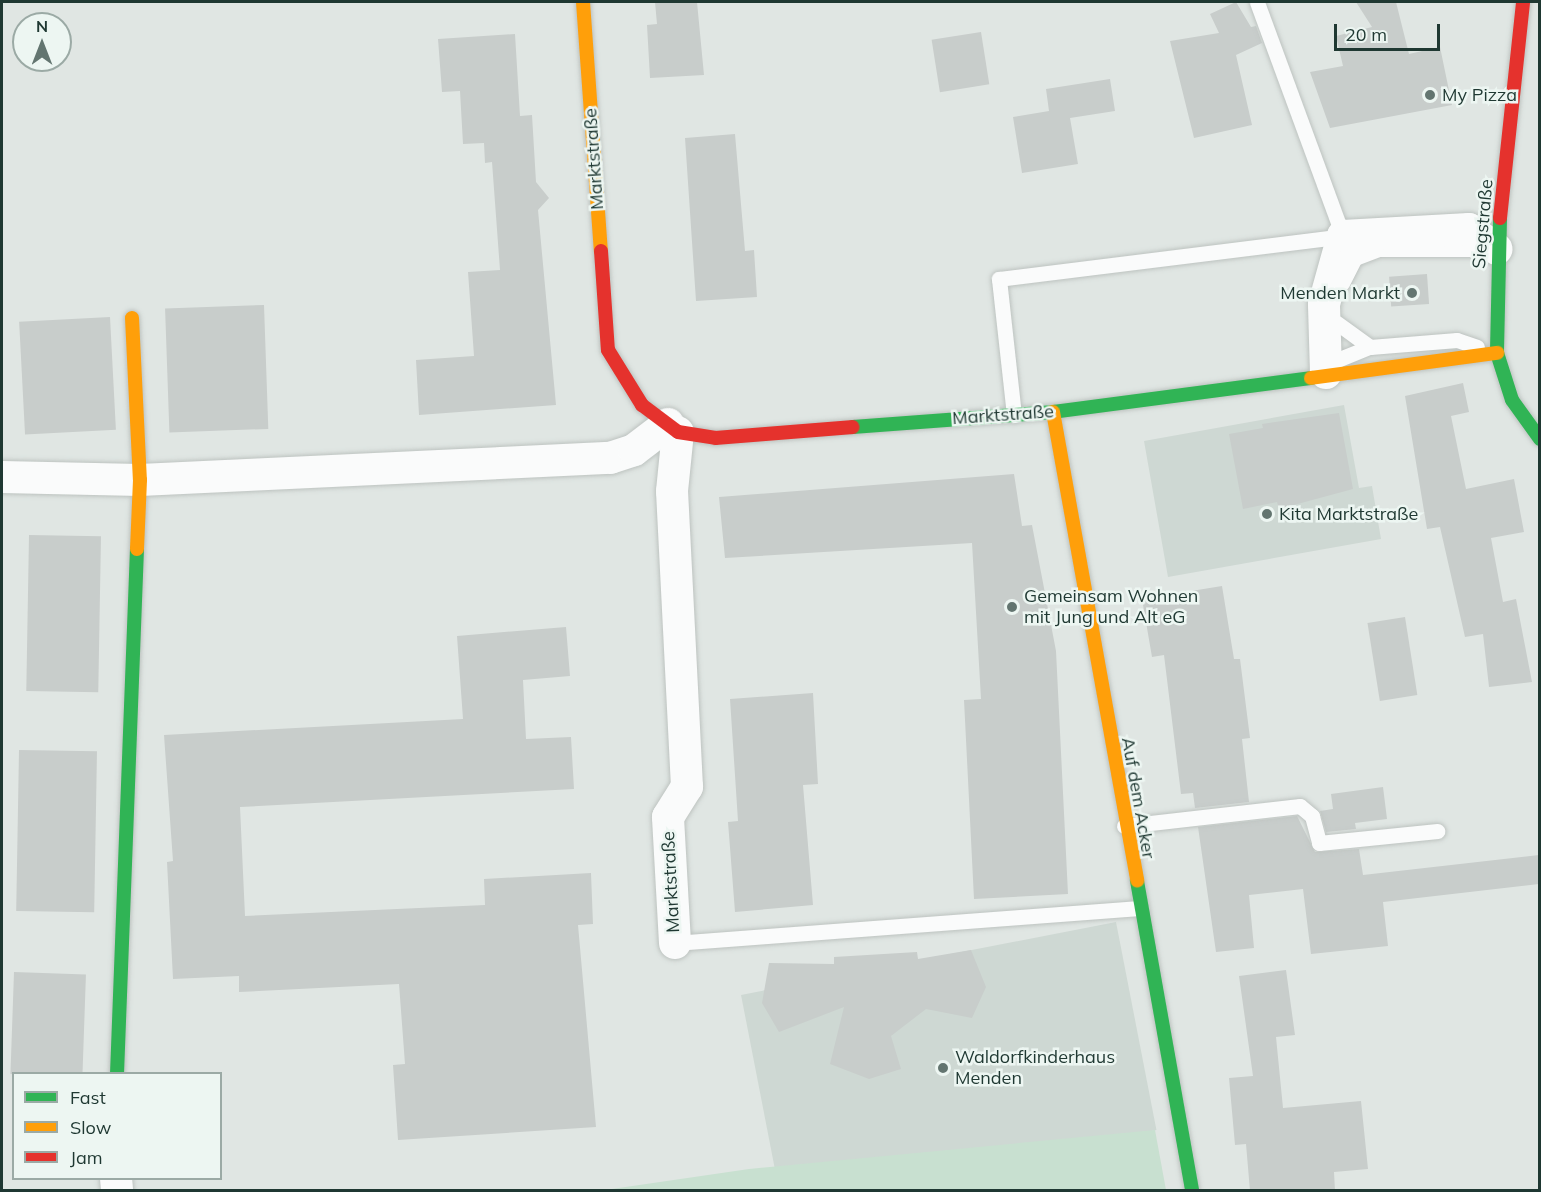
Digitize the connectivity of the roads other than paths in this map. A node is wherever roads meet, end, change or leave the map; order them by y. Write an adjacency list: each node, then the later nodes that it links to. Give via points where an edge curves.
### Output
1 (583, 2): 13 (street, Marktstraße, via 606,339 642,405)
2 (1257, 2): 4 (lane)
3 (1523, 2): 5 (street, Siegstraße)
4 (1342, 236): 5 (street, via 1469,229); 10 (street, via 1324,304); 12 (lane, via 999,279)
5 (1497, 249): 7 (lane, via 1379,249 1355,258 1339,288); 9 (street, Siegstraße)
6 (132, 318): 16 (street)
7 (1337, 323): 8 (lane); 10 (lane)
8 (1370, 347): 9 (lane, via 1457,340); 10 (lane)
9 (1497, 353): 10 (street, Marktstraße); 14 (street, Siegstraße, via 1512,400)
10 (1332, 366): 11 (street, Marktstraße)
11 (1053, 412): 12 (street, Marktstraße); 17 (street, Auf dem Acker)
12 (1014, 415): 13 (street, Marktstraße, via 716,438)
13 (673, 428): 16 (street, via 634,450 610,458); 20 (street, Marktstraße, via 672,491 687,787 668,817)
14 (1539, 439)
15 (2, 477): 16 (street)
16 (140, 480): 21 (street)
17 (1124, 826): 18 (lane, via 1300,806 1312,816 1319,843); 19 (street, Auf dem Acker)
18 (1437, 831)
19 (1138, 908): 20 (lane); 22 (street, Auf dem Acker)
20 (675, 943)
21 (117, 1072)
22 (1192, 1191)

